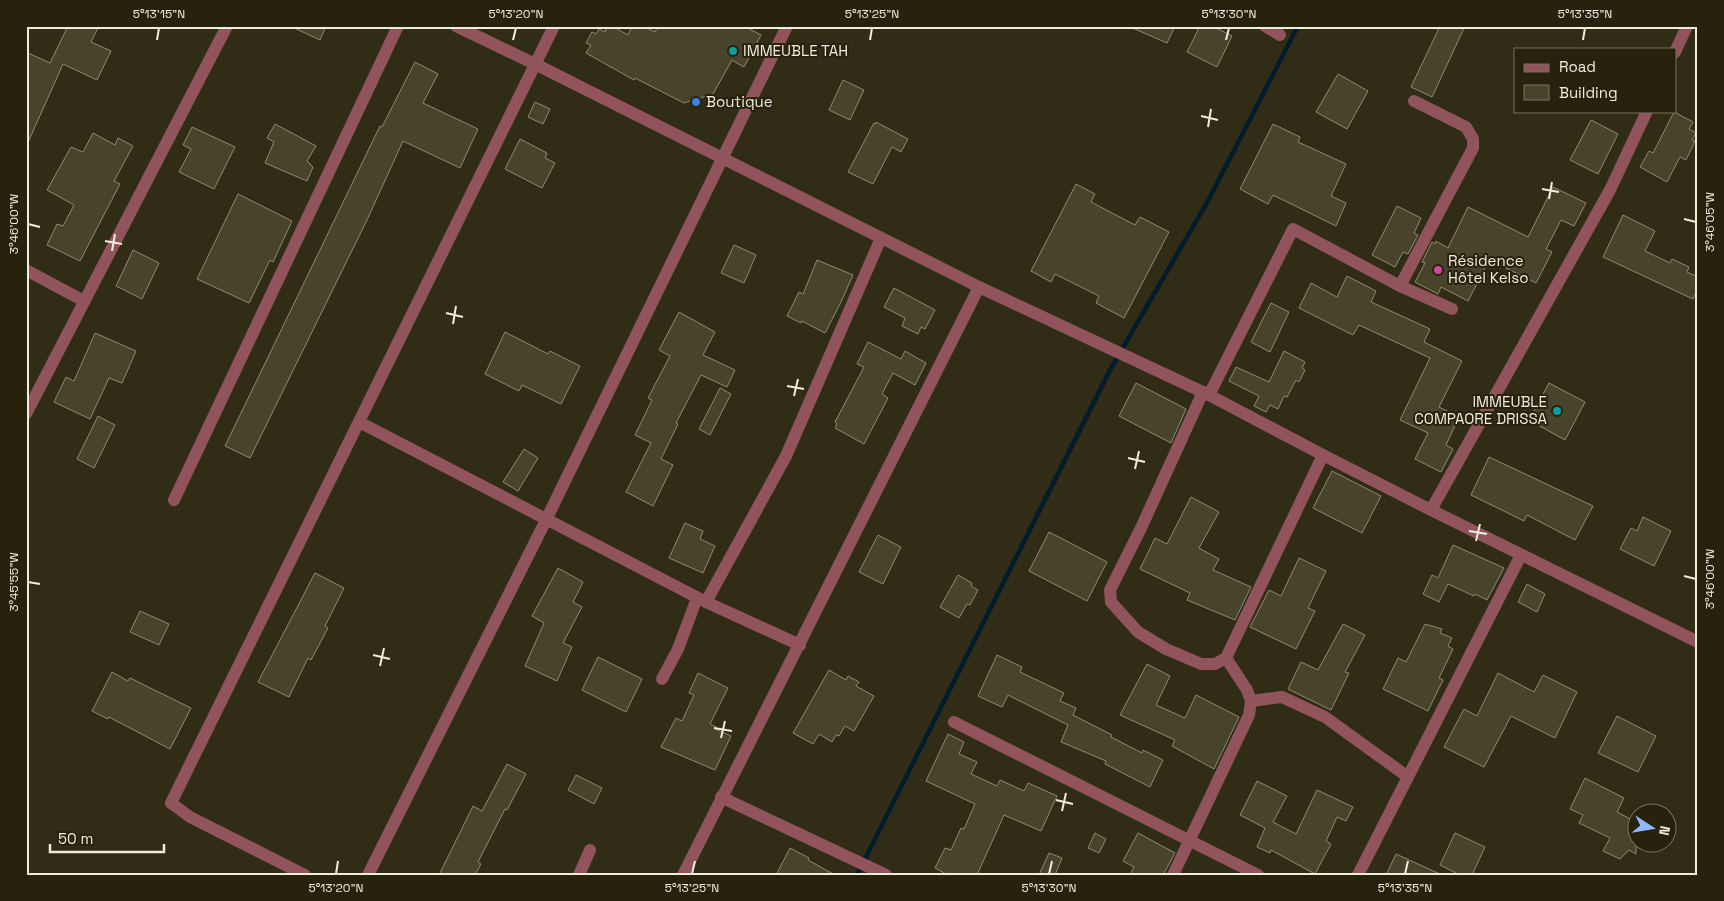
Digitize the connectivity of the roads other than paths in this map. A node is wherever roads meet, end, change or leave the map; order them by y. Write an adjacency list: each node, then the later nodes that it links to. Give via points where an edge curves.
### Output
1 (227, 26): 18 (street)
2 (398, 26): 24 (street)
3 (456, 26): 10 (street)
4 (554, 26): 10 (street)
5 (787, 26): 13 (street)
6 (1265, 26): 8 (street)
7 (1687, 26): 9 (street)
8 (1280, 35)
9 (1676, 50)
10 (535, 64): 13 (street); 22 (street)
11 (1414, 101): 16 (street, via 1466,127 1473,139 1473,148)
12 (1648, 112): 25 (street, via 1610,190)
13 (722, 159): 14 (street); 26 (street)
14 (881, 238): 17 (street); 28 (street, via 786,456)
15 (26, 270): 18 (street)
16 (1400, 286): 19 (street); 20 (street, via 1293,229)
17 (979, 287): 20 (street); 30 (street)
18 (84, 301): 21 (street)
19 (1452, 309)
20 (1206, 393): 23 (street); 31 (street, via 1110,590 1111,602 1138,632 1166,649 1201,664 1215,664)
21 (26, 414)
22 (359, 422): 26 (street); 39 (street, via 172,803 190,817)
23 (1323, 455): 25 (street); 31 (street)
24 (174, 500)
25 (1431, 510): 27 (street)
26 (546, 520): 28 (street); 40 (street)
27 (1521, 556): 29 (street); 35 (street)
28 (701, 600): 30 (street); 32 (street)
29 (1698, 642)
30 (800, 645): 36 (street)
31 (1226, 658): 33 (street)
32 (662, 679)
33 (1251, 701): 35 (street, via 1282,697 1325,717); 37 (street, via 1249,715)
34 (954, 722): 37 (street)
35 (1408, 777): 46 (street)
36 (721, 797): 42 (street); 43 (street)
37 (1191, 840): 44 (street); 45 (street)
38 (590, 850): 41 (street)
39 (304, 875)
40 (368, 875)
41 (579, 875)
42 (683, 875)
43 (886, 875)
44 (1173, 875)
45 (1258, 875)
46 (1358, 875)

